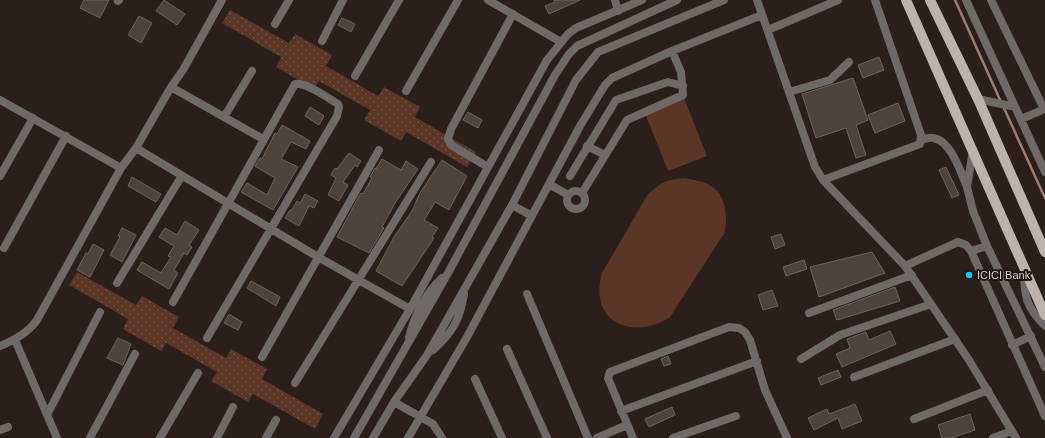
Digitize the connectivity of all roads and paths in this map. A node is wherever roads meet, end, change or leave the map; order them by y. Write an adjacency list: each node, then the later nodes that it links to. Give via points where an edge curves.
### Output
1 (222, 0): 30 (street)
2 (289, 0): 21 (street)
3 (343, 0): 23 (street)
4 (399, 0): 28 (street)
5 (458, 0): 31 (street)
6 (489, 0): 19 (street)
7 (615, 0): 18 (street)
8 (642, 0): 18 (street)
9 (677, 0): 116 (street, via 592,38 569,54 555,74 448,273)
10 (724, 0): 61 (street, via 598,52 576,80)
11 (757, 0): 20 (street)
12 (838, 0): 22 (street)
13 (876, 0): 42 (street)
14 (906, 0): 45 (main road)
15 (930, 0): 34 (main road)
16 (966, 0): 35 (street)
17 (991, 0): 36 (street)
18 (618, 10): 24 (street, via 576,28)
19 (512, 14): 24 (street); 49 (street, via 448,139 451,145)
20 (762, 15): 22 (street); 25 (street)
21 (275, 24)
22 (768, 30): 32 (street)
23 (322, 41)
24 (561, 42): 49 (street, via 547,60)
25 (672, 51): 29 (street, via 680,68); 56 (street, via 612,78 604,85)
26 (849, 62): 32 (street, via 834,78)
27 (252, 71): 37 (street)
28 (355, 76)
29 (683, 86): 43 (street, via 668,82 616,100); 47 (street, via 683,95 627,120)
30 (171, 87): 37 (street); 44 (street)
31 (406, 91)
32 (789, 92): 55 (street, via 812,162)
33 (0, 100): 38 (street)
34 (982, 100): 35 (street); 67 (main road)
35 (1011, 106): 39 (street)
36 (1045, 109): 39 (street)
37 (224, 117): 41 (street)
38 (33, 118): 40 (street); 52 (street)
39 (1021, 119): 51 (street)
40 (66, 136): 50 (street); 65 (street)
41 (264, 139): 60 (street); 63 (street, via 295,84 307,86 338,104 337,116)
42 (921, 140): 55 (street, via 917,146); 57 (street, via 933,138 941,141 951,151)
43 (587, 146): 47 (street); 53 (street)
44 (136, 148): 50 (street); 54 (street)
45 (973, 149): 57 (street); 70 (main road)
46 (379, 150): 68 (street)
47 (605, 156): 58 (street)
48 (431, 162): 72 (street)
49 (488, 167): 77 (street)
50 (120, 168): 85 (street, via 37,320)
51 (1045, 172)
52 (0, 176)
53 (570, 176)
54 (182, 177): 60 (street); 73 (street)
55 (823, 180): 69 (street)
56 (549, 184): 59 (street); 62 (street)
57 (967, 187): 64 (street, via 973,211)
58 (582, 193): 59 (street, via 576,191); 59 (street, via 585,201 578,208 569,205)
59 (568, 196)
60 (228, 203): 63 (street); 75 (street)
61 (512, 205): 62 (street); 99 (street, via 465,289 461,312 448,336 427,355)
62 (532, 216): 105 (street)
63 (271, 229): 68 (street); 83 (street)
64 (987, 246): 66 (street); 82 (street)
65 (4, 248)
66 (971, 251): 69 (street, via 966,245 958,242); 86 (street)
67 (1045, 252)
68 (318, 257): 72 (street); 90 (street)
69 (904, 266): 71 (street)
70 (1024, 267): 80 (main road); 81 (street, via 1024,292 1033,314)
71 (912, 275): 76 (street); 79 (street)
72 (360, 280): 77 (street); 97 (street)
73 (117, 283)
74 (527, 294): 122 (street)
75 (173, 302)
76 (931, 304): 84 (street); 91 (street, via 840,335)
77 (410, 309): 115 (street)
78 (100, 312): 102 (street)
79 (809, 313)
80 (1045, 315)
81 (1045, 326)
82 (1031, 336): 86 (street); 93 (street)
83 (207, 338)
84 (955, 339): 95 (street); 98 (street)
85 (15, 340): 87 (street); 102 (street)
86 (1012, 345): 104 (street)
87 (0, 346)
88 (507, 349): 121 (street)
89 (135, 354): 111 (street)
90 (262, 357)
91 (801, 359)
92 (757, 361): 101 (street); 101 (street, via 745,332 735,327 723,328 610,372 608,378); 126 (street, via 765,390)
93 (1045, 367)
94 (198, 372): 112 (street)
95 (854, 377)
96 (475, 379): 120 (street)
97 (295, 383)
98 (988, 390): 106 (street); 109 (street)
99 (394, 402): 105 (street); 117 (street)
100 (234, 407): 113 (street)
101 (621, 411): 108 (street)
102 (47, 416): 110 (street)
103 (736, 416): 125 (street)
104 (1045, 416)
105 (420, 417): 118 (street); 119 (street, via 436,427)
106 (914, 419)
107 (276, 420): 114 (street)
108 (627, 425): 123 (street); 124 (street)
109 (1014, 434): 127 (street)
110 (54, 437)
111 (90, 438)
112 (160, 438)
113 (216, 438)
114 (266, 438)
115 (334, 438)
116 (354, 438)
117 (374, 438)
118 (408, 438)
119 (442, 438)
120 (502, 438)
121 (547, 438)
122 (588, 438)
123 (596, 438)
124 (633, 438)
125 (673, 438)
126 (787, 438)
127 (994, 438)

